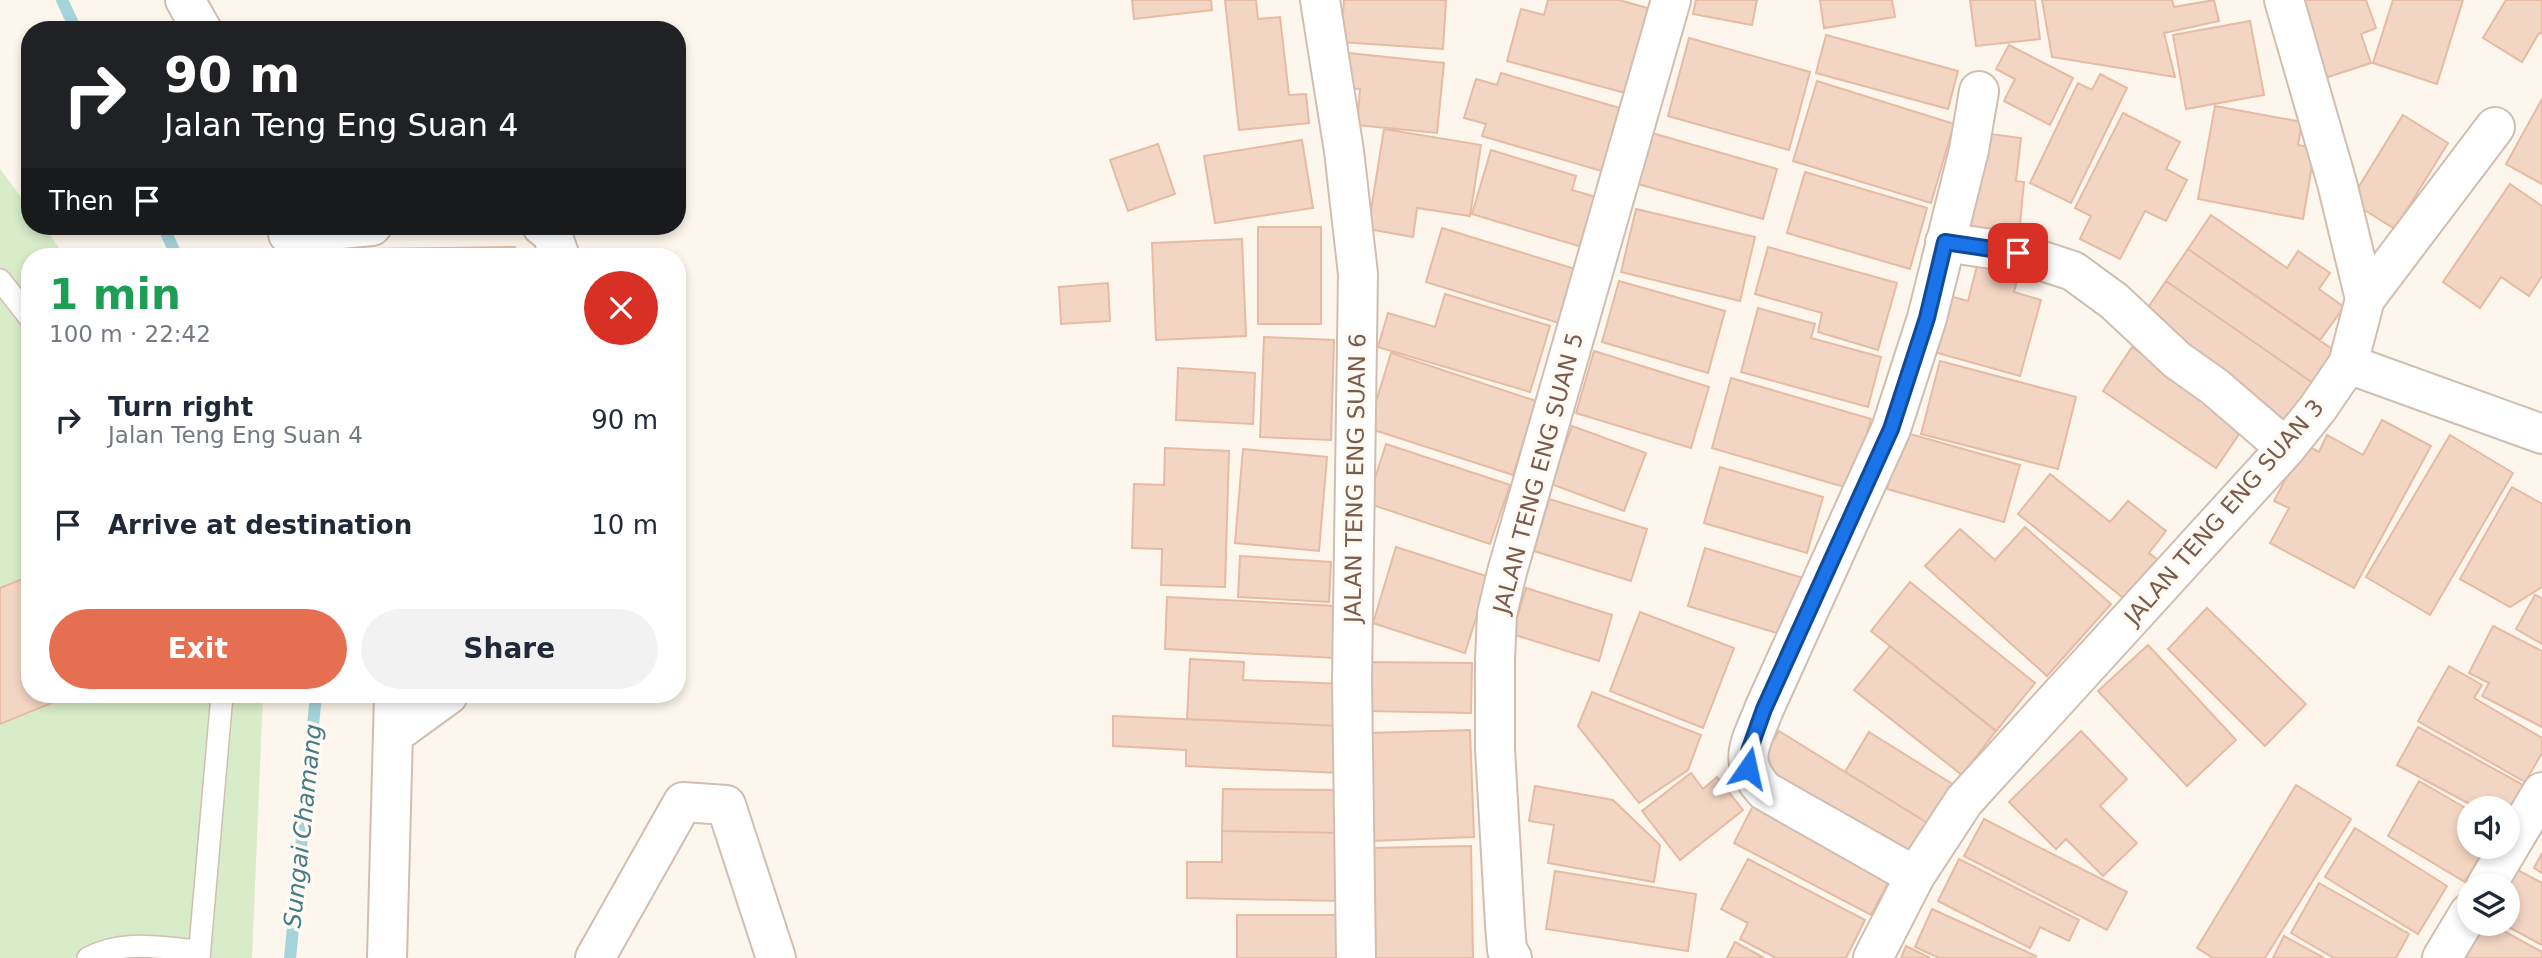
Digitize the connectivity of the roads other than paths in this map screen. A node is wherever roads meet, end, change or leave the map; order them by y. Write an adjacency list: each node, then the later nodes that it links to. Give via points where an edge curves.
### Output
1 (186, 0): 5 (street)
2 (1320, 0): 30 (street, JALAN TENG ENG SUAN 6, via 1344,151 1357,274 1352,680)
3 (1671, 0): 31 (street, JALAN TENG ENG SUAN 5, via 1497,614 1495,749 1507,950)
4 (2284, 0): 12 (street, JALAN TENG ENG SUAN 3)
5 (197, 21)
6 (1979, 91): 10 (street)
7 (2495, 127): 12 (street)
8 (315, 235): 9 (street)
9 (290, 239)
10 (1945, 242): 16 (street, via 2018,253 2073,271); 23 (street, via 1927,318 1891,429 1764,709 1748,768 1765,791)
11 (0, 279): 13 (lane)
12 (2365, 299): 14 (street, JALAN TENG ENG SUAN 3)
13 (21, 306)
14 (2348, 365): 15 (street); 16 (street, JALAN TENG ENG SUAN 3)
15 (2542, 434)
16 (2287, 448): 23 (street, JALAN TENG ENG SUAN 3, via 1964,801)
17 (221, 703): 25 (lane)
18 (394, 703): 20 (street)
19 (437, 703): 20 (street)
20 (393, 735): 27 (street)
21 (2542, 792): 22 (street)
22 (2494, 873)
23 (1914, 876): 32 (street, JALAN TENG ENG SUAN 3)
24 (2457, 933): 33 (street)
25 (199, 955): 26 (lane, via 130,946)
26 (88, 958)
27 (387, 958)
28 (595, 958): 29 (street, via 683,802 726,805)
29 (776, 958)
30 (1356, 958)
31 (1512, 958)
32 (1873, 958)
33 (2442, 958)

